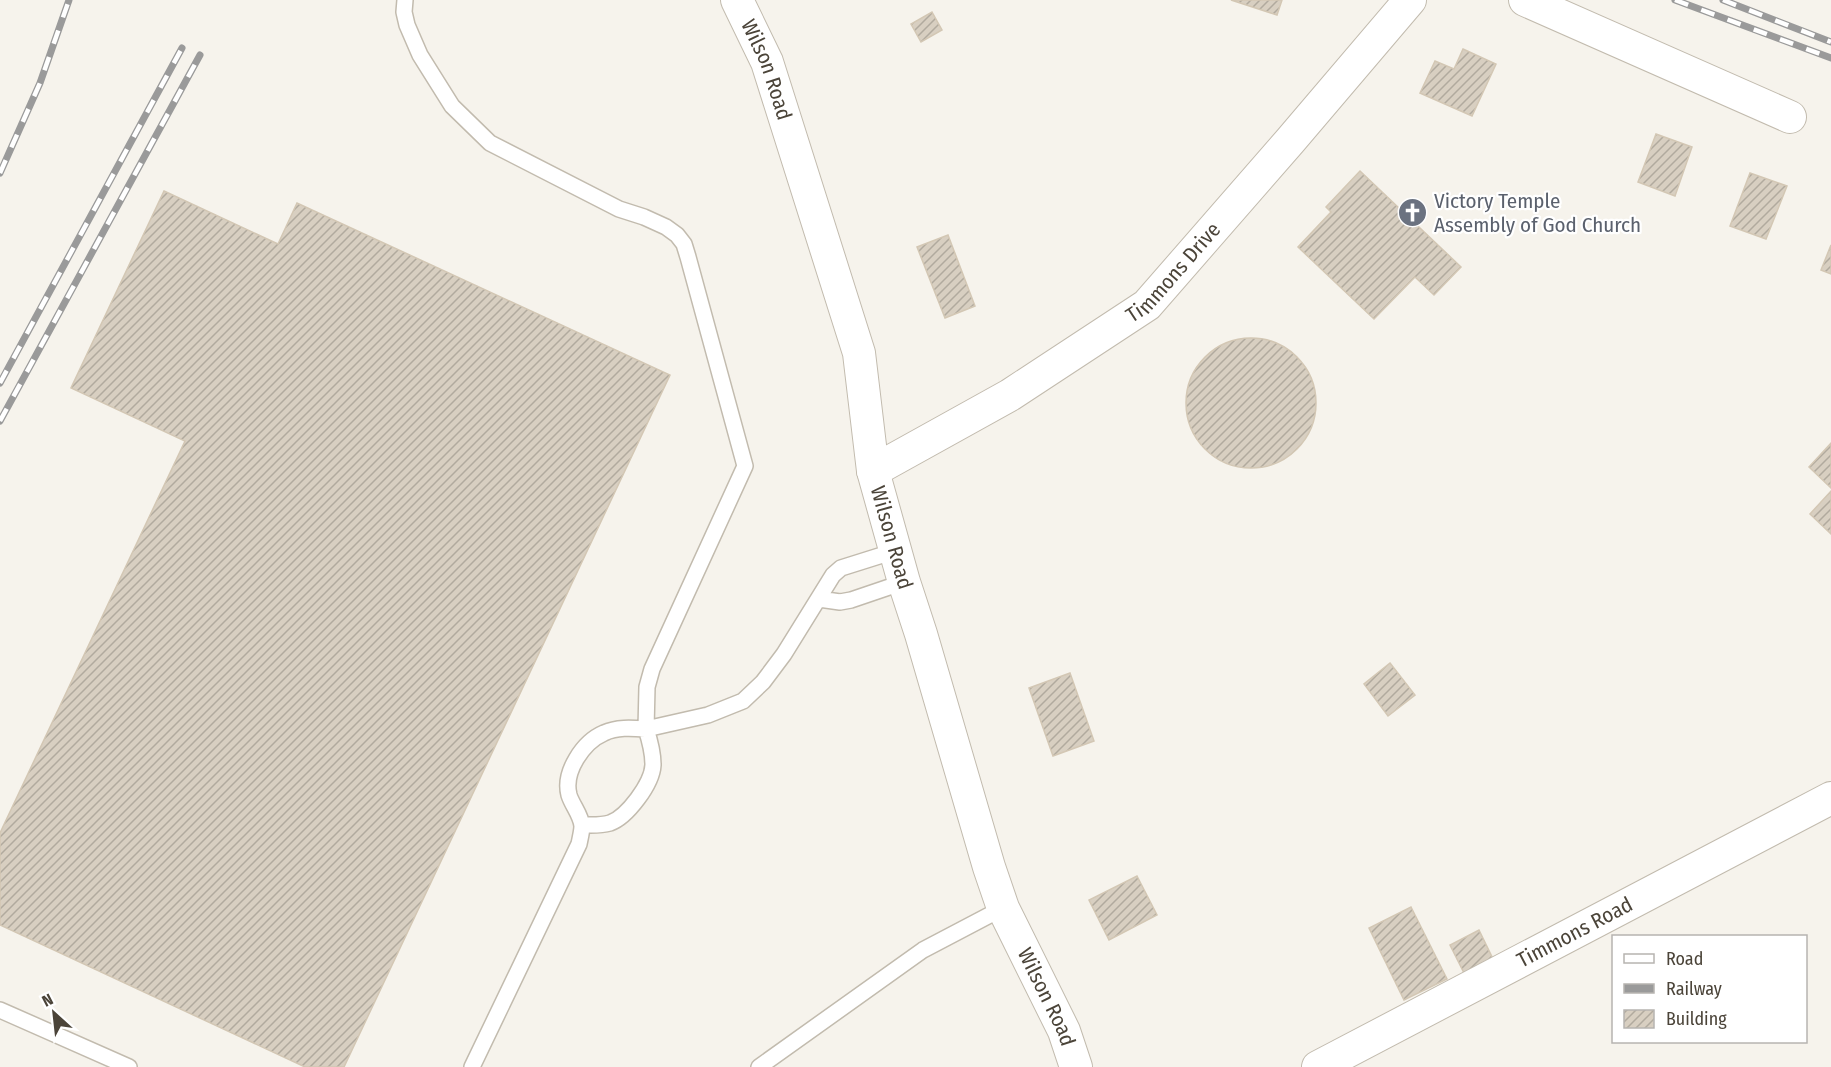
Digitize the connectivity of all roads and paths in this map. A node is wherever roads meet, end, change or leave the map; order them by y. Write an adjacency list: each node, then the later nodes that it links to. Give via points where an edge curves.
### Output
1 (405, 0): 10 (lane, via 407,26 420,55 452,106 490,143 619,209 666,227 684,244 745,466 652,669 647,687)
2 (737, 0): 6 (street, Wilson Road, via 767,62 858,353)
3 (1410, 0): 6 (street, Timmons Drive, via 1147,305 1010,395)
4 (1525, 0): 5 (street)
5 (1790, 117)
6 (873, 471): 7 (street, Wilson Road)
7 (895, 551): 8 (street, Wilson Road); 9 (lane, via 841,568)
8 (904, 582): 9 (lane, via 851,600); 13 (street, Wilson Road)
9 (819, 599): 10 (lane, via 784,654 743,701 708,715)
10 (646, 729): 12 (lane, via 653,768 645,790 612,822); 12 (lane, via 619,728 603,733 576,760 568,779 569,794)
11 (1831, 798): 19 (street, Timmons Road)
12 (582, 825): 16 (lane, via 579,844)
13 (1003, 908): 17 (lane, via 923,950); 18 (street, Wilson Road, via 1064,1031)
14 (0, 1010): 15 (lane)
15 (129, 1067)
16 (472, 1067)
17 (759, 1067)
18 (1076, 1067)
19 (1318, 1067)

